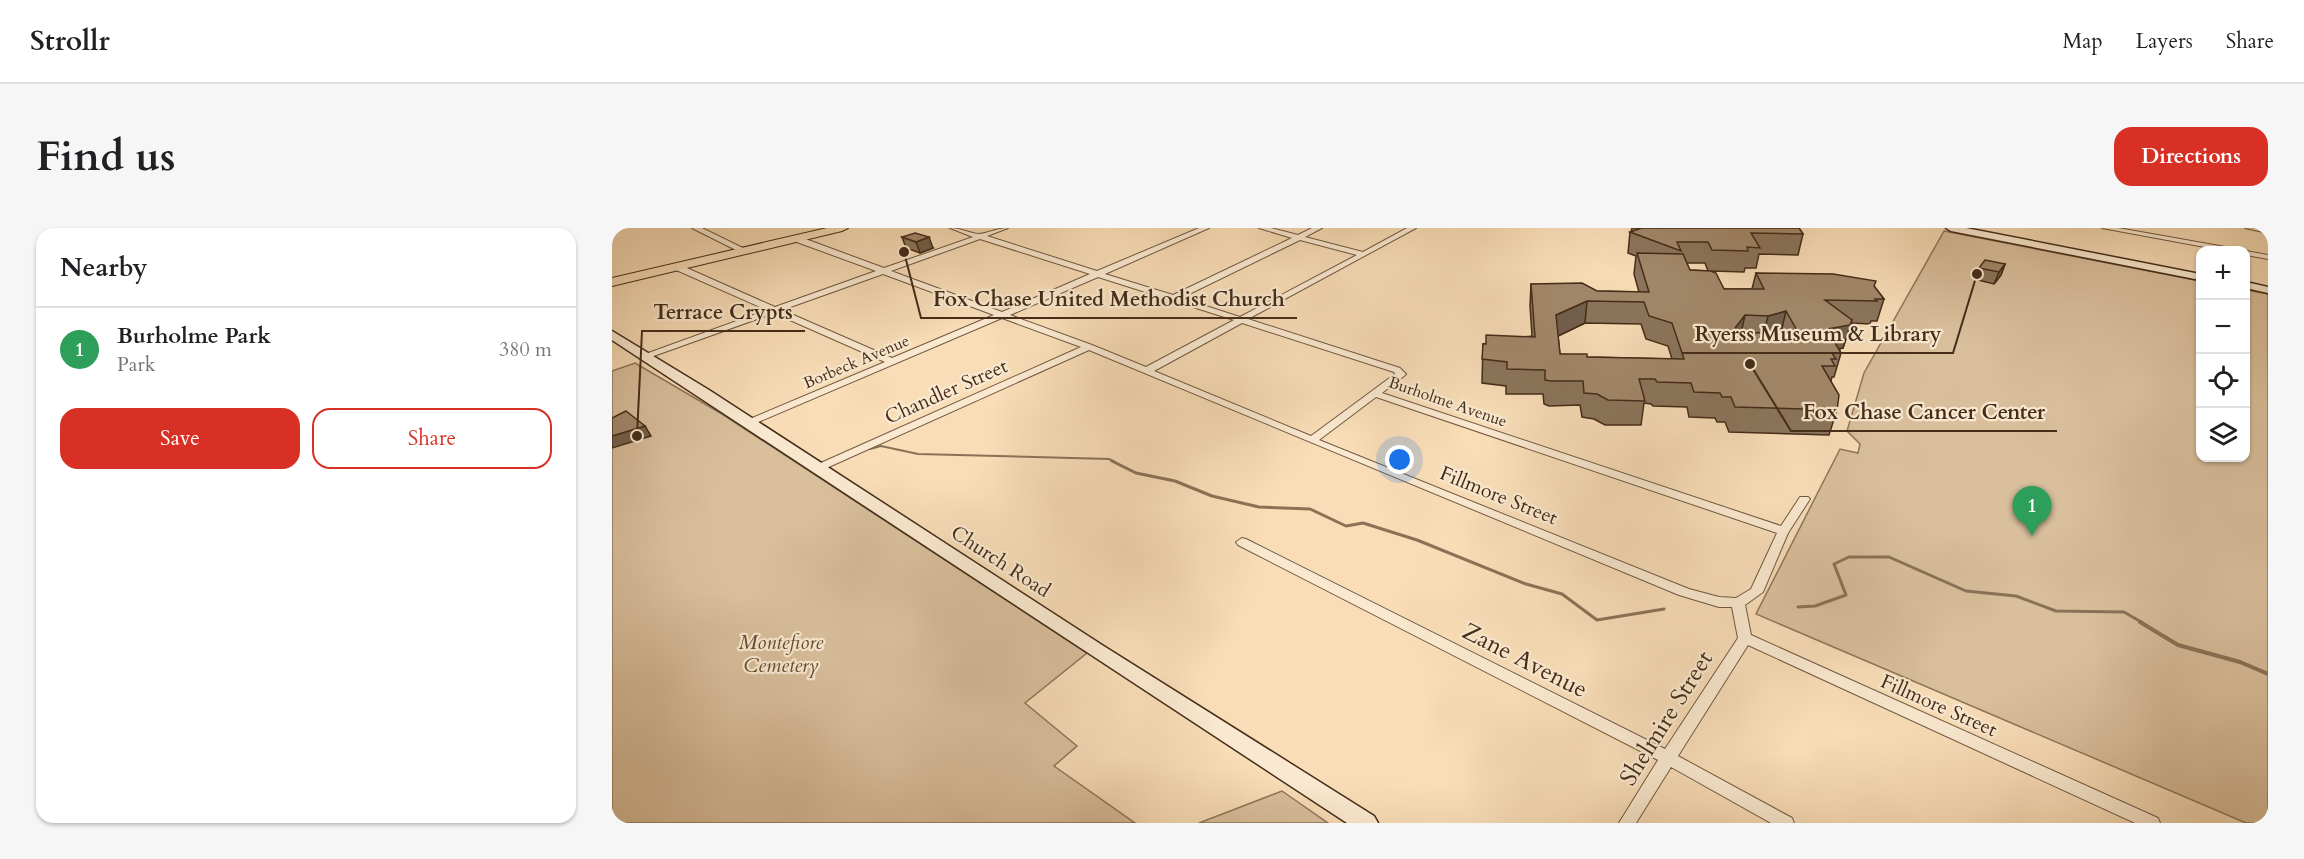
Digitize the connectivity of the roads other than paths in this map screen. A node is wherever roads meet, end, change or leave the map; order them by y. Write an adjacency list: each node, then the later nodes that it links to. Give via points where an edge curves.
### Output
1 (696, 228): 18 (street)
2 (842, 228): 16 (main road)
3 (954, 228): 14 (street, Burholme Avenue)
4 (1004, 228): 14 (street)
5 (1205, 228): 24 (street, Borbeck Avenue)
6 (1263, 228): 15 (street)
7 (1318, 228): 15 (street)
8 (1400, 228): 19 (street)
9 (1412, 228): 19 (street)
10 (1951, 228): 25 (street)
11 (2106, 228): 17 (street)
12 (2249, 228): 13 (street)
13 (2268, 231)
14 (980, 237): 23 (street); 24 (street, Burholme Avenue)
15 (1299, 237): 19 (street); 29 (street)
16 (797, 239): 18 (main road); 23 (street, Fillmore Street)
17 (2208, 246)
18 (744, 251): 22 (main road)
19 (1359, 253): 32 (street); 33 (street)
20 (2250, 254): 21 (street)
21 (2268, 257)
22 (677, 267): 26 (main road); 30 (street)
23 (883, 271): 30 (street); 31 (street, Fillmore Street)
24 (1097, 274): 29 (street, Burholme Avenue); 31 (street, Borbeck Avenue)
25 (2196, 276)
26 (612, 282)
27 (2250, 286): 28 (street)
28 (2268, 290)
29 (1172, 299): 32 (street, Burholme Avenue)
30 (773, 310): 36 (street); 37 (street)
31 (1001, 315): 35 (street, Fillmore Street); 37 (street, Borbeck Avenue)
32 (1231, 318): 33 (street, Burholme Avenue); 38 (street)
33 (1242, 321): 38 (street); 39 (street, Burholme Avenue, via 1401,374)
34 (612, 335): 36 (street, Church Road)
35 (1089, 347): 38 (street, Fillmore Street); 42 (street, Chandler Street)
36 (645, 356): 40 (street, Church Road)
37 (893, 362): 40 (street, Borbeck Avenue)
38 (1141, 369): 41 (street, Fillmore Street)
39 (1376, 394): 41 (street); 44 (street, Burholme Avenue)
40 (749, 423): 42 (street, Church Road)
41 (1312, 440): 46 (street, Fillmore Street, via 1684,592 1719,603)
42 (818, 468): 49 (street, Church Road)
43 (1804, 499): 44 (street)
44 (1784, 531): 46 (street, via 1755,592)
45 (1242, 542): 48 (street, Zane Avenue)
46 (1738, 603): 47 (street)
47 (1745, 638): 48 (street, Shelmire Street); 52 (street, Fillmore Street)
48 (1670, 759): 50 (street, Shelmire Street); 51 (street, Zane Avenue)
49 (1366, 823)
50 (1627, 823)
51 (1786, 823)
52 (2152, 823)

